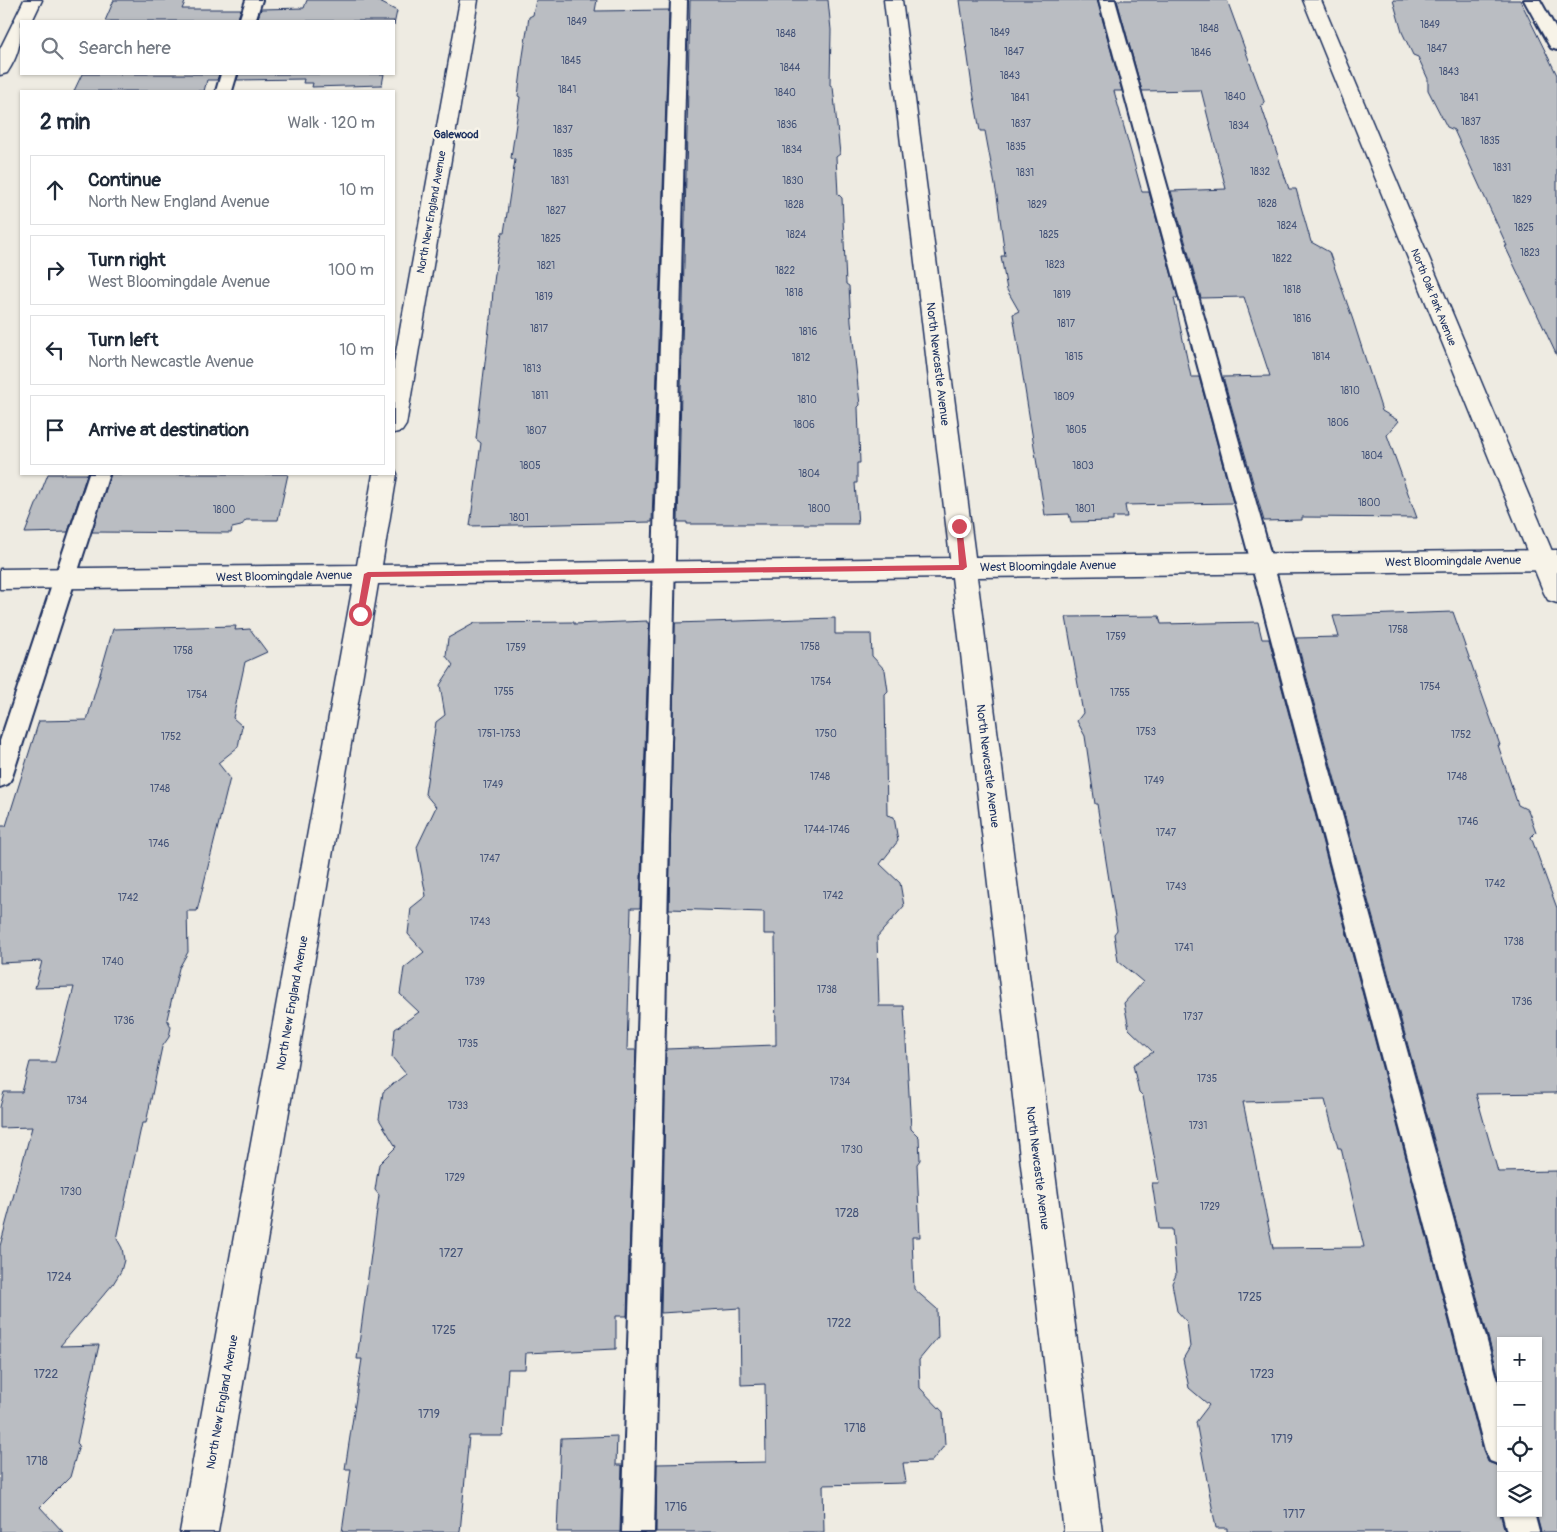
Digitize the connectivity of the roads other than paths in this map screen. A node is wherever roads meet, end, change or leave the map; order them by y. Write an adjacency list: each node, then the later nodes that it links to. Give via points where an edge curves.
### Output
1 (33, 0): 9 (street)
2 (254, 0): 10 (lane)
3 (469, 0): 16 (street, North New England Avenue)
4 (679, 0): 22 (lane)
5 (893, 0): 21 (street, North Newcastle Avenue)
6 (1107, 0): 20 (lane)
7 (1312, 0): 19 (street, North Oak Park Avenue)
8 (1532, 0): 12 (lane)
9 (23, 20)
10 (247, 20)
11 (20, 27): 13 (street)
12 (1557, 45)
13 (0, 68)
14 (230, 75): 15 (lane)
15 (224, 90)
16 (395, 419)
17 (99, 475): 25 (lane)
18 (385, 475): 23 (street, North New England Avenue)
19 (1550, 560): 20 (street, West Bloomingdale Avenue); 26 (street, North Oak Park Avenue)
20 (1262, 563): 21 (street, West Bloomingdale Avenue); 28 (lane)
21 (963, 567): 22 (street, West Bloomingdale Avenue); 32 (street, North Newcastle Avenue)
22 (663, 571): 23 (street, West Bloomingdale Avenue); 31 (lane)
23 (368, 574): 25 (street, West Bloomingdale Avenue); 30 (street, North New England Avenue)
24 (0, 579): 25 (street, West Bloomingdale Avenue)
25 (64, 579): 27 (lane)
26 (1557, 593)
27 (0, 777)
28 (1497, 1435)
29 (1519, 1517): 33 (lane)
30 (199, 1532)
31 (638, 1532)
32 (1083, 1532)
33 (1523, 1532)

